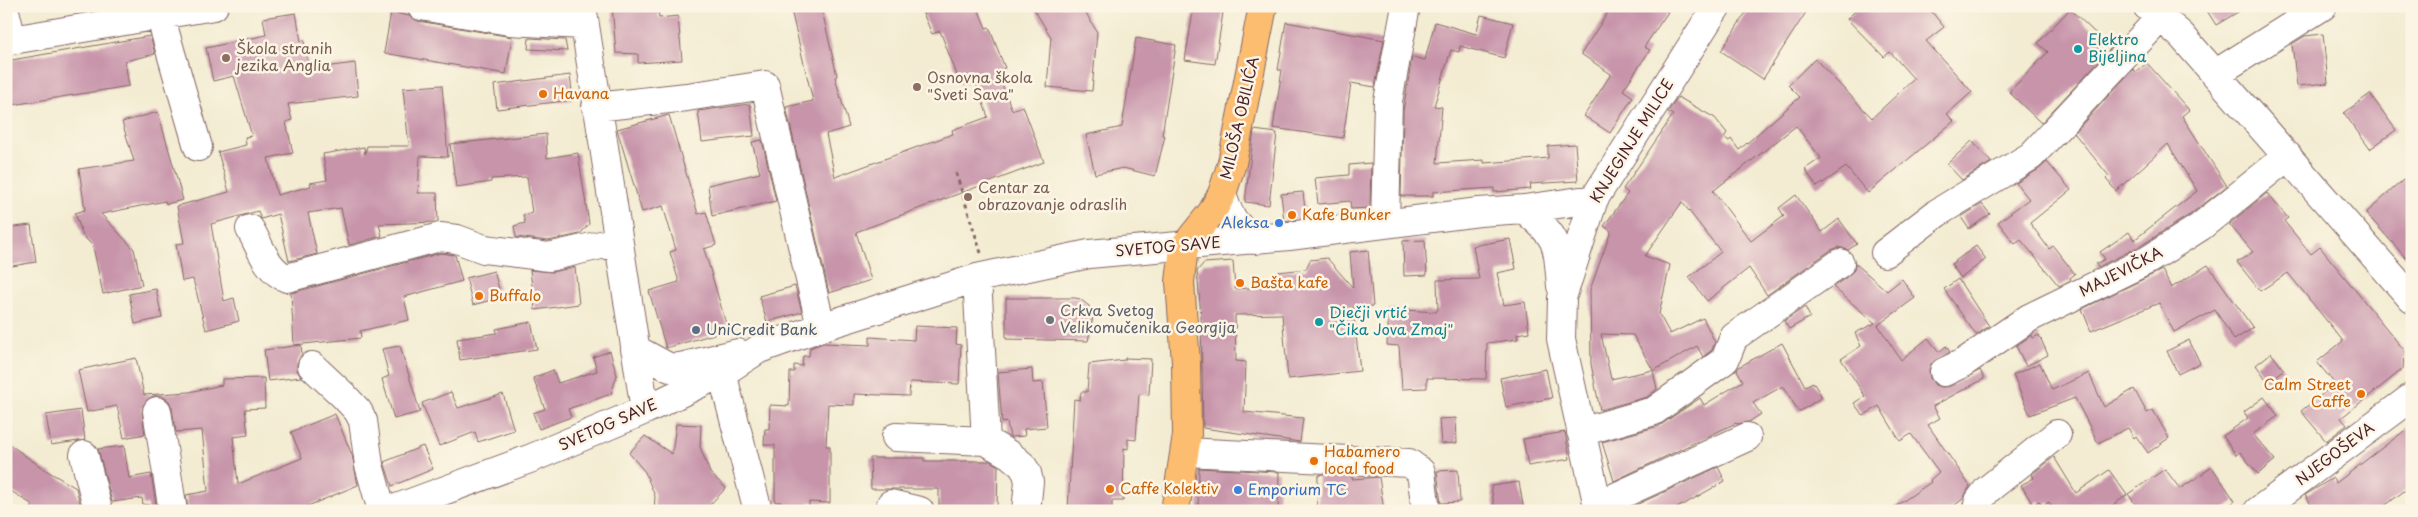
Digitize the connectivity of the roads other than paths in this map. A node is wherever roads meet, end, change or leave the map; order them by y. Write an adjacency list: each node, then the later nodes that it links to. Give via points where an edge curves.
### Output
1 (214, 6): 8 (street)
2 (421, 6): 9 (street, via 508,21)
3 (1263, 6): 15 (main road, MILOŠA OBILIĆA, via 1237,145)
4 (1406, 6): 18 (street, via 1388,101)
5 (1717, 6): 16 (street, KNJEGINJE MILICE)
6 (2323, 6): 11 (street)
7 (2154, 12): 11 (street, via 2181,35); 23 (street, via 2031,156 1937,213)
8 (160, 15): 10 (street); 13 (street)
9 (583, 15): 12 (street)
10 (8, 32)
11 (2215, 74): 14 (street)
12 (596, 108): 21 (street); 28 (street, via 764,85)
13 (198, 147)
14 (2288, 156): 27 (street); 32 (street, MAJEVIČKA, via 2200,227 2148,260 2029,318 1963,363)
15 (1222, 194): 20 (street, via 1236,225); 22 (main road, MILOŠA OBILIĆA)
16 (1594, 199): 17 (street, SVETOG SAVE); 26 (street, KNJEGINJE MILICE)
17 (1524, 209): 18 (street, SVETOG SAVE); 26 (street, via 1555,239)
18 (1385, 224): 20 (street, SVETOG SAVE)
19 (250, 229): 21 (street, via 271,267 286,278 440,237 457,239 484,250 549,257)
20 (1255, 240): 22 (street, SVETOG SAVE)
21 (618, 241): 29 (street)
22 (1184, 247): 25 (street, SVETOG SAVE, via 1075,256); 42 (main road, via 1180,282 1186,363)
23 (1884, 253)
24 (1840, 262): 37 (street, via 1734,337 1725,360 1654,411)
25 (982, 277): 28 (street, SVETOG SAVE); 41 (street)
26 (1562, 298): 37 (street, KNJEGINJE MILICE, via 1561,339)
27 (2412, 299)
28 (821, 327): 30 (street, SVETOG SAVE)
29 (635, 349): 30 (street, via 670,368); 35 (street)
30 (759, 349): 33 (street, SVETOG SAVE)
31 (312, 366): 48 (street, via 358,411 363,421)
32 (1944, 372)
33 (722, 373): 35 (street, SVETOG SAVE); 50 (street)
34 (2412, 397): 56 (street, NJEGOŠEVA)
35 (645, 410): 49 (street, SVETOG SAVE, via 532,458)
36 (157, 411): 47 (street)
37 (1581, 432): 45 (street, KNJEGINJE MILICE)
38 (2057, 434): 55 (street, via 1987,490)
39 (896, 437): 41 (street)
40 (1747, 437): 45 (street, KNJEGINJE MILICE)
41 (986, 441): 52 (street, via 1022,465 1029,482)
42 (1185, 452): 53 (main road); 54 (street, via 1409,463 1421,472)
43 (84, 455): 46 (street, via 97,506)
44 (892, 504): 51 (street)
45 (1598, 508)
46 (94, 511)
47 (173, 511)
48 (382, 511)
49 (389, 511)
50 (758, 511)
51 (920, 511)
52 (1026, 511)
53 (1175, 511)
54 (1426, 511)
55 (1976, 511)
56 (2258, 511)

